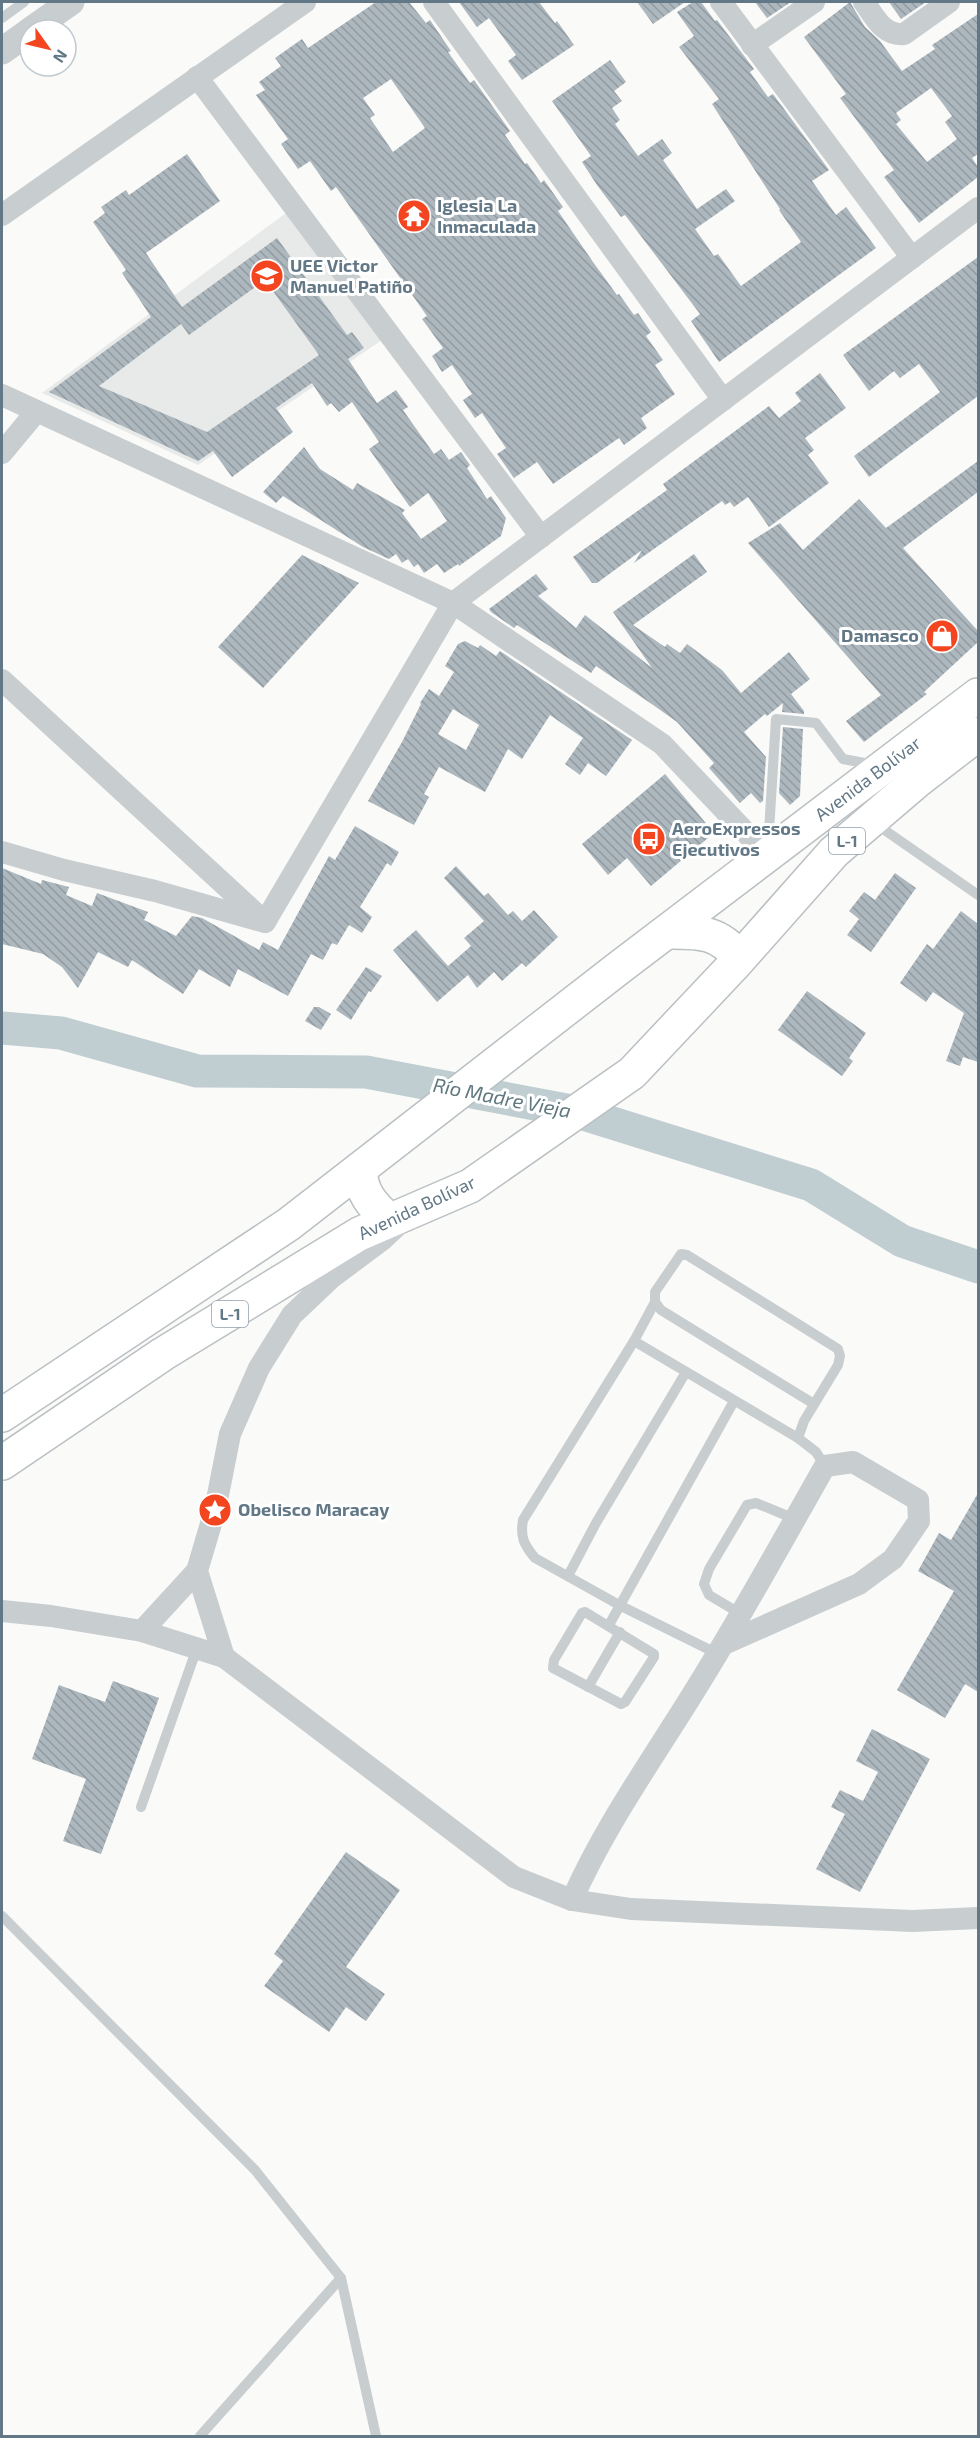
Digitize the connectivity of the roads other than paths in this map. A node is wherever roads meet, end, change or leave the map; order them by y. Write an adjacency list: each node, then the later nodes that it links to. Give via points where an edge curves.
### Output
1 (24, 2): 9 (lane)
2 (70, 2): 10 (street)
3 (305, 2): 14 (street)
4 (434, 2): 19 (street)
5 (721, 2): 12 (street)
6 (814, 2): 12 (street)
7 (864, 2): 8 (street, via 887,32 904,34)
8 (949, 2)
9 (2, 18)
10 (47, 18)
11 (18, 39): 13 (street)
12 (752, 45): 17 (street)
13 (2, 51)
14 (197, 78): 16 (street); 22 (street)
15 (977, 213): 17 (street)
16 (2, 215)
17 (912, 258): 19 (street)
18 (2, 395): 20 (street)
19 (723, 400): 22 (street)
20 (36, 412): 21 (street); 23 (street)
21 (2, 453)
22 (541, 537): 23 (street)
23 (453, 603): 30 (street, via 662,744); 32 (street)
24 (2, 680): 32 (street)
25 (978, 695): 27 (main road, Avenida Bolívar / L-1)
26 (978, 734): 28 (main road, Avenida Bolívar / L-1)
27 (884, 766): 30 (main road, Avenida Bolívar / L-1); 30 (lane, via 843,759 816,723 776,719)
28 (870, 820): 31 (lane); 34 (main road, Avenida Bolívar / L-1, via 834,852)
29 (2, 852): 32 (street)
30 (767, 855): 33 (main road, Avenida Bolívar / L-1)
31 (978, 895)
32 (265, 922)
33 (668, 932): 34 (main road, via 701,932 723,940); 35 (main road, Avenida Bolívar / L-1)
34 (736, 962): 36 (main road, Avenida Bolívar / L-1, via 632,1073 470,1186)
35 (360, 1169): 36 (main road, via 360,1182 373,1206); 42 (main road, Avenida Bolívar / L-1, via 289,1224)
36 (402, 1214): 44 (main road, Avenida Bolívar / L-1, via 359,1234 163,1354); 47 (street, via 382,1240 331,1278 292,1315 259,1368 230,1434 215,1510)
37 (655, 1302): 38 (lane); 41 (lane, via 661,1310); 41 (lane, via 655,1292 681,1254 687,1255 830,1343 838,1349 838,1365)
38 (633, 1341): 39 (lane); 48 (lane, via 523,1520 520,1534 526,1548 535,1558)
39 (686, 1372): 40 (lane); 48 (lane)
40 (734, 1401): 43 (lane); 49 (lane)
41 (814, 1404): 43 (lane)
42 (5, 1410)
43 (798, 1438): 45 (lane, via 816,1452)
44 (2, 1463)
45 (825, 1466): 46 (street); 56 (street, via 853,1462 918,1500 919,1521 893,1559 859,1584)
46 (795, 1519): 51 (street); 51 (lane, via 756,1503 747,1505 709,1569 704,1584 709,1595)
47 (197, 1571): 53 (street); 57 (street)
48 (568, 1576): 49 (lane)
49 (621, 1606): 52 (lane); 56 (lane)
50 (2, 1611): 53 (street)
51 (741, 1614): 56 (street)
52 (609, 1625): 54 (lane); 58 (lane, via 582,1613 552,1664)
53 (142, 1631): 55 (street)
54 (620, 1632): 58 (lane); 58 (lane, via 651,1650 654,1658 621,1704)
55 (197, 1648): 57 (street); 59 (lane)
56 (721, 1649): 60 (street, via 606,1834)
57 (224, 1657): 60 (street, via 514,1877)
58 (588, 1687)
59 (141, 1808)
60 (572, 1900): 62 (street, via 631,1909 914,1922)
61 (2, 1916): 63 (lane, via 255,2170)
62 (978, 1918)
63 (341, 2278): 64 (lane); 65 (lane)
64 (200, 2436)
65 (376, 2436)

